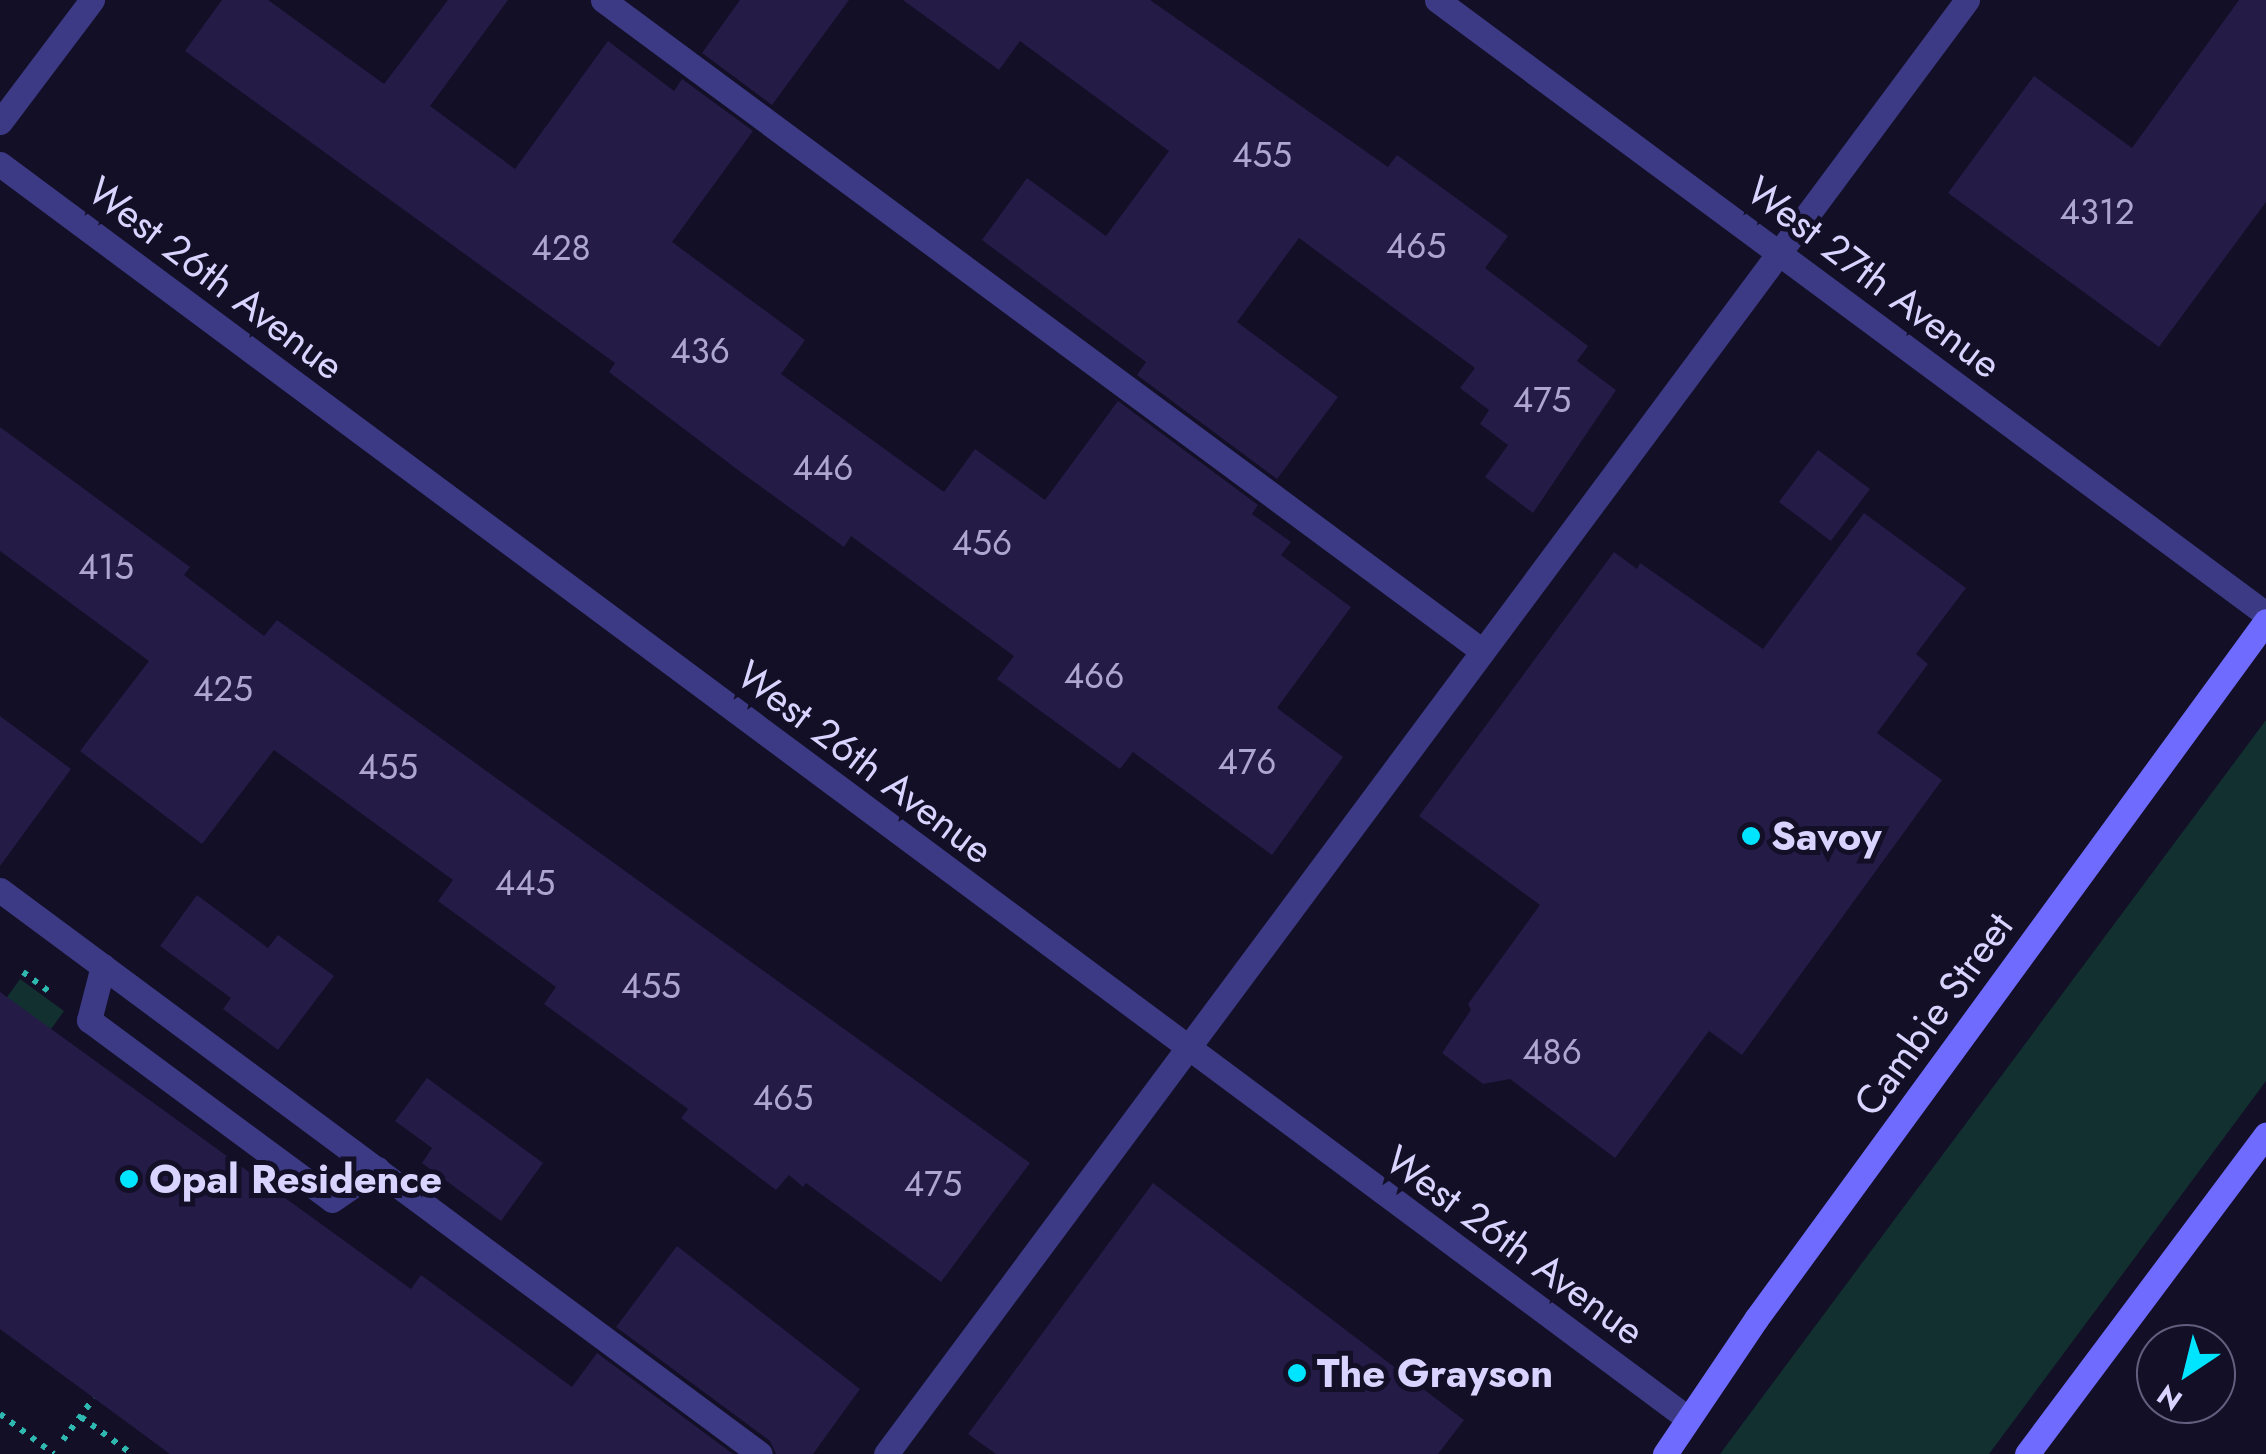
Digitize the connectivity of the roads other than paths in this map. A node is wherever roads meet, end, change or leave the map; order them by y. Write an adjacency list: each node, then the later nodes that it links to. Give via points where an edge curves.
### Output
1 (92, 0): 5 (street)
2 (603, 0): 10 (street)
3 (1437, 0): 7 (street, West 27th Avenue)
4 (1967, 0): 7 (street)
5 (0, 122)
6 (0, 164): 13 (street, West 26th Avenue)
7 (1778, 252): 8 (street, West 27th Avenue); 10 (street)
8 (2266, 614)
9 (2266, 622): 16 (main road, Cambie Street)
10 (1482, 650): 13 (street)
11 (0, 890): 12 (street)
12 (103, 966): 15 (street); 15 (street, via 89,1020 332,1200)
13 (1186, 1049): 16 (street, West 26th Avenue); 18 (street)
14 (2266, 1135): 20 (main road)
15 (377, 1170): 17 (street)
16 (1687, 1418): 19 (main road, Cambie Street)
17 (760, 1454)
18 (886, 1454)
19 (1666, 1454)
20 (2027, 1454)

